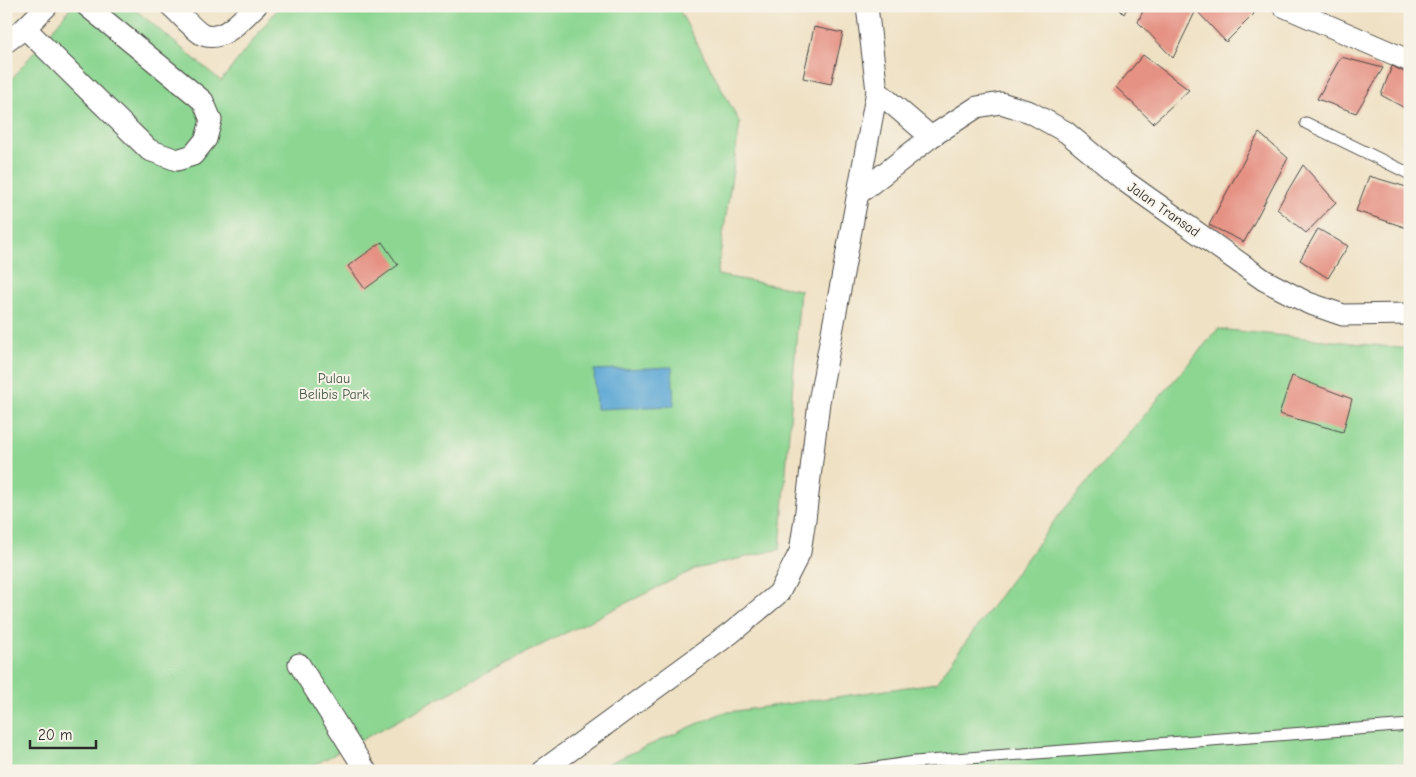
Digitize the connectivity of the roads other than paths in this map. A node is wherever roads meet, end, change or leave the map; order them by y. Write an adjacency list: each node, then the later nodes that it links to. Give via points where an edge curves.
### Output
1 (47, 6): 7 (street)
2 (88, 6): 7 (street, via 203,101 211,120 206,139 192,155 178,160 149,150)
3 (171, 6): 4 (street, via 202,35 213,36 226,33)
4 (256, 6)
5 (867, 6): 10 (street)
6 (1283, 6): 9 (street)
7 (25, 28): 8 (street)
8 (6, 42)
9 (1410, 61)
10 (877, 91): 12 (street); 14 (street)
11 (1306, 123): 13 (lane)
12 (931, 136): 14 (street, Jalan Transad); 15 (street, Jalan Transad, via 977,107 1001,103 1030,112 1066,132 1126,182 1264,280 1308,303 1343,315)
13 (1410, 174)
14 (858, 194): 19 (street, via 819,402 800,552 779,593 731,633)
15 (1410, 314)
16 (299, 664): 18 (street)
17 (1410, 725): 20 (lane, via 915,762)
18 (366, 771)
19 (542, 771)
20 (856, 771)

